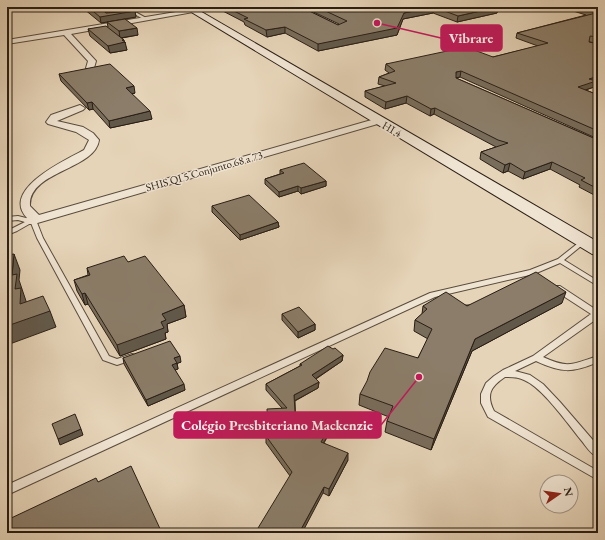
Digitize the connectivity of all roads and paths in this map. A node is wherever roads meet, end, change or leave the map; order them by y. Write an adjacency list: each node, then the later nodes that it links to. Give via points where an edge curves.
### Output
1 (218, 7): 4 (street)
2 (124, 8): 6 (lane)
3 (109, 9): 5 (lane); 8 (lane, via 103,12)
4 (191, 9): 9 (street); 14 (street, HI 4)
5 (115, 10)
6 (136, 14): 7 (lane); 9 (lane)
7 (129, 15)
8 (112, 17)
9 (146, 19): 10 (street)
10 (66, 33): 11 (street); 12 (street, via 92,61)
11 (7, 42)
12 (90, 68)
13 (80, 108): 16 (street, via 54,117 51,122 88,133 94,140 93,146 88,152 30,186 23,198 23,205)
14 (378, 121): 16 (street, SHIS QI 5 Conjunto 68 a 73); 18 (street, HI 4)
15 (7, 219): 16 (lane)
16 (33, 220): 17 (lane); 26 (lane, via 40,238 106,358 117,362)
17 (7, 233)
18 (584, 241): 19 (street, HI 4); 22 (lane)
19 (598, 250)
20 (7, 251): 21 (lane)
21 (7, 257)
22 (560, 260): 24 (lane); 32 (lane, via 535,274 433,295)
23 (552, 284): 25 (lane)
24 (598, 284)
25 (598, 315): 27 (lane)
26 (143, 352)
27 (536, 358): 28 (lane, via 569,369); 29 (lane)
28 (598, 359)
29 (503, 374): 30 (lane, via 529,378 554,402); 31 (lane, via 488,385 485,393 484,405 491,414)
30 (598, 453)
31 (598, 476)
32 (7, 490)

